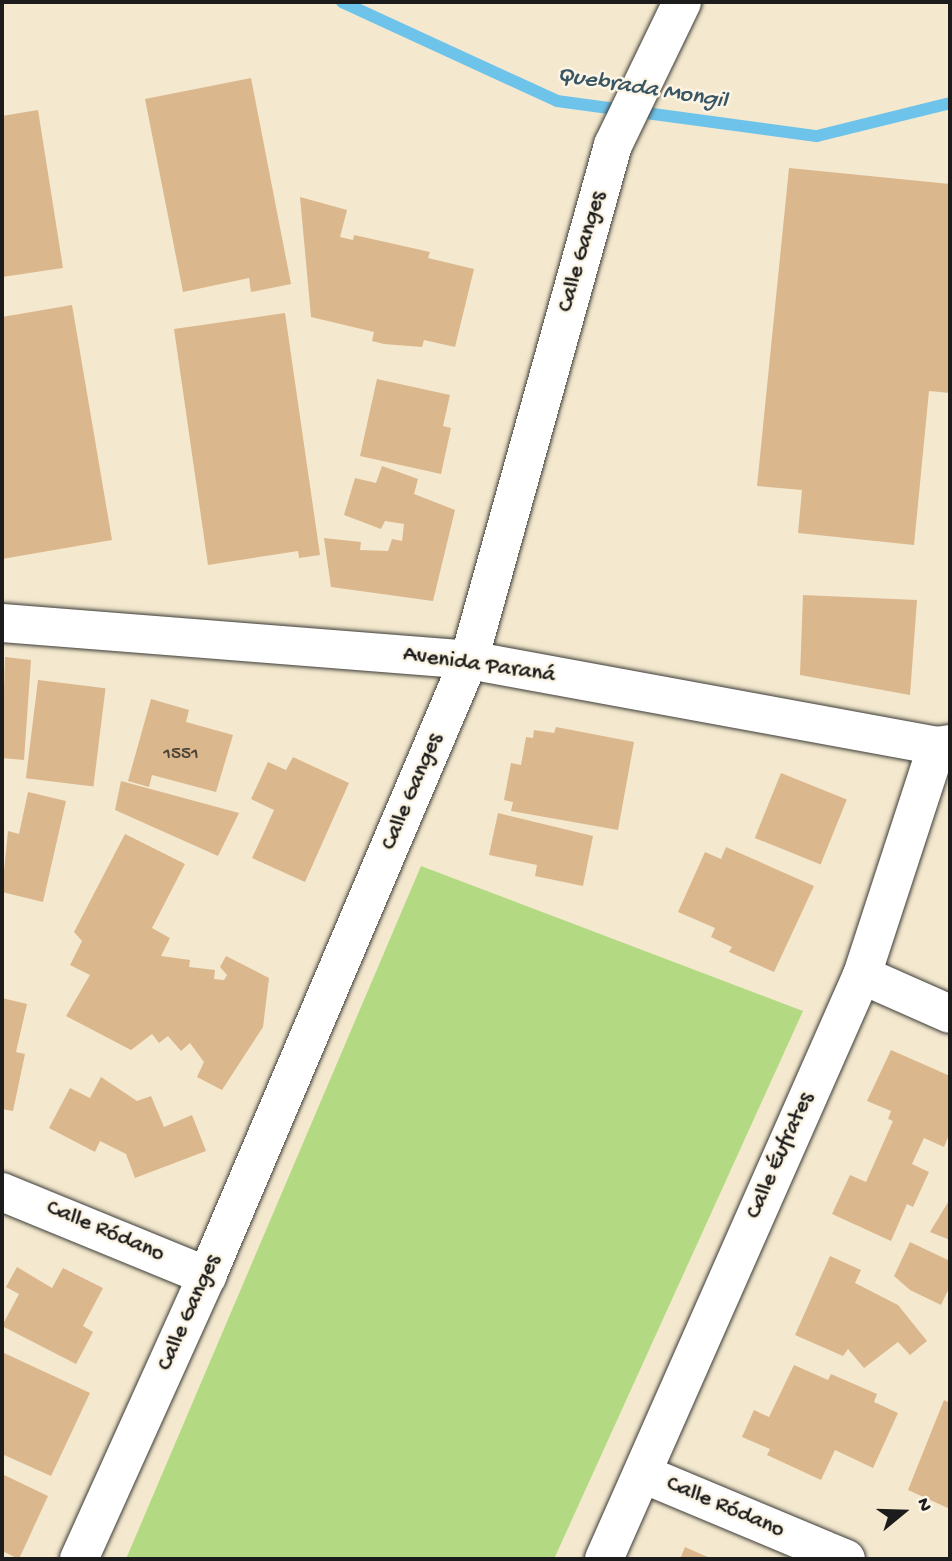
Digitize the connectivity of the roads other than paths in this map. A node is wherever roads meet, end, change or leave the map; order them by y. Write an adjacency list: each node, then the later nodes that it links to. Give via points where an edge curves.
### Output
1 (682, 2): 3 (street, Calle Ganges, via 613,145)
2 (2, 623): 3 (street, Avenida Paraná)
3 (469, 660): 4 (street, Avenida Paraná); 8 (street, Calle Ganges)
4 (944, 745): 5 (street, Calle Éufrates)
5 (862, 975): 6 (street); 9 (street, Calle Éufrates)
6 (950, 1014)
7 (2, 1192): 8 (street, Calle Ródano)
8 (207, 1276): 10 (street, Calle Ganges)
9 (643, 1474): 11 (street, Calle Éufrates); 12 (street, Calle Ródano)
10 (79, 1559)
11 (604, 1559)
12 (846, 1559)

